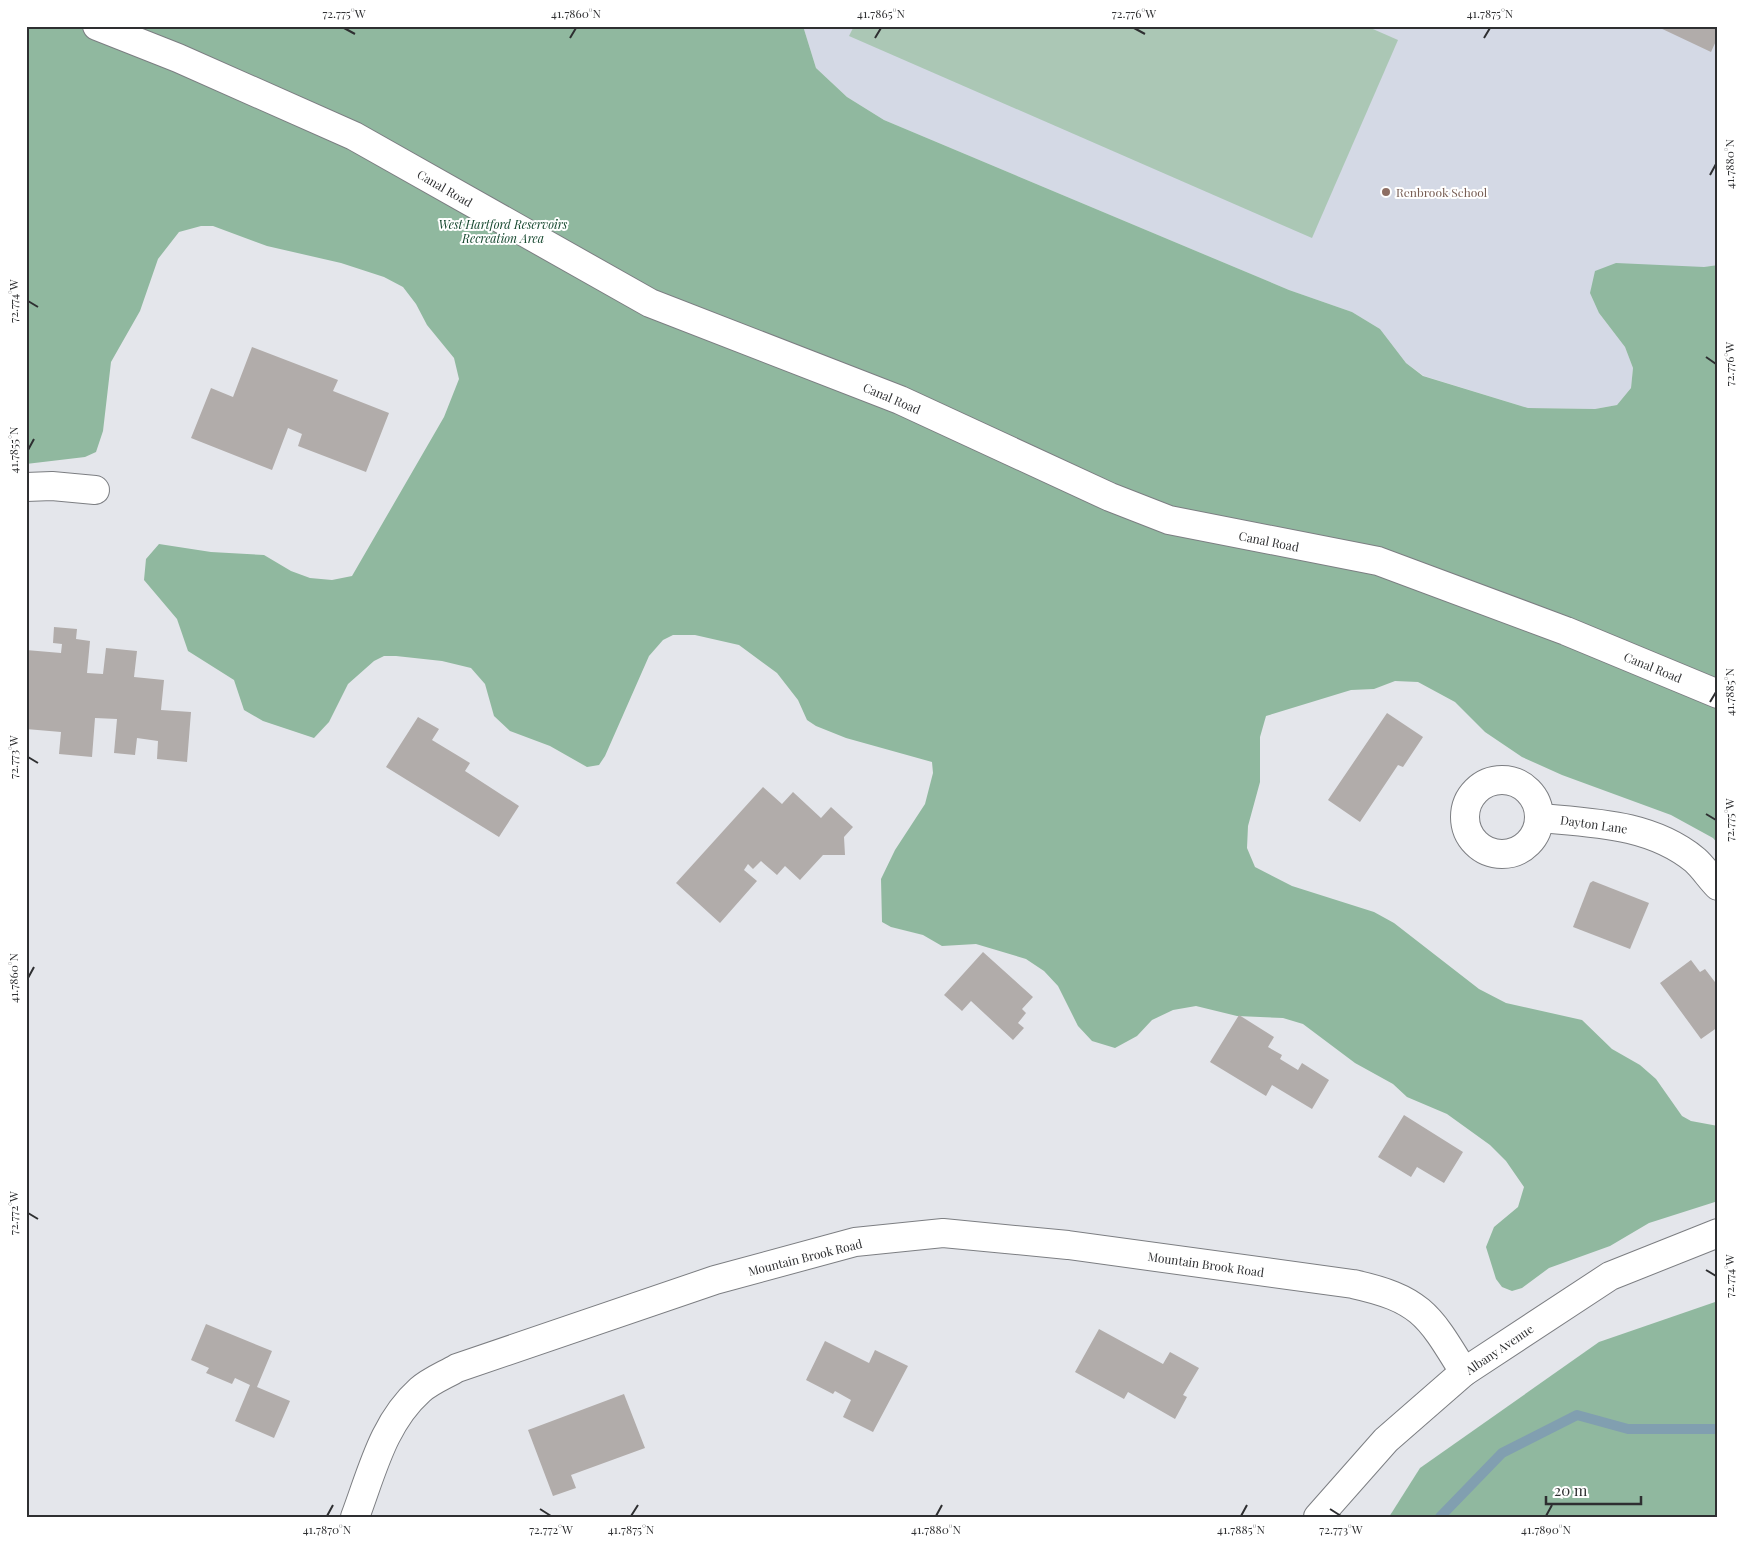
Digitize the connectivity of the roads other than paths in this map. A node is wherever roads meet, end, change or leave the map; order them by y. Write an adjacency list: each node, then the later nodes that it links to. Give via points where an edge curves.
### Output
1 (96, 26): 4 (main road, Canal Road, via 178,58 354,136 650,303 900,400 1110,497 1170,520 1378,561 1566,631)
2 (26, 487): 3 (main road)
3 (95, 490)
4 (1718, 694)
5 (1540, 818): 6 (main road, Dayton Lane, via 1609,824 1645,833 1696,861)
6 (1718, 886)
7 (1718, 1233): 8 (main road, Albany Avenue, via 1610,1276)
8 (1464, 1372): 9 (main road, Mountain Brook Road, via 1434,1324 1419,1310 1394,1295 1360,1286 1032,1240 943,1233 854,1242 715,1280 457,1368 420,1390 389,1428); 10 (main road, Albany Avenue, via 1386,1440)
9 (355, 1517)
10 (1318, 1517)

